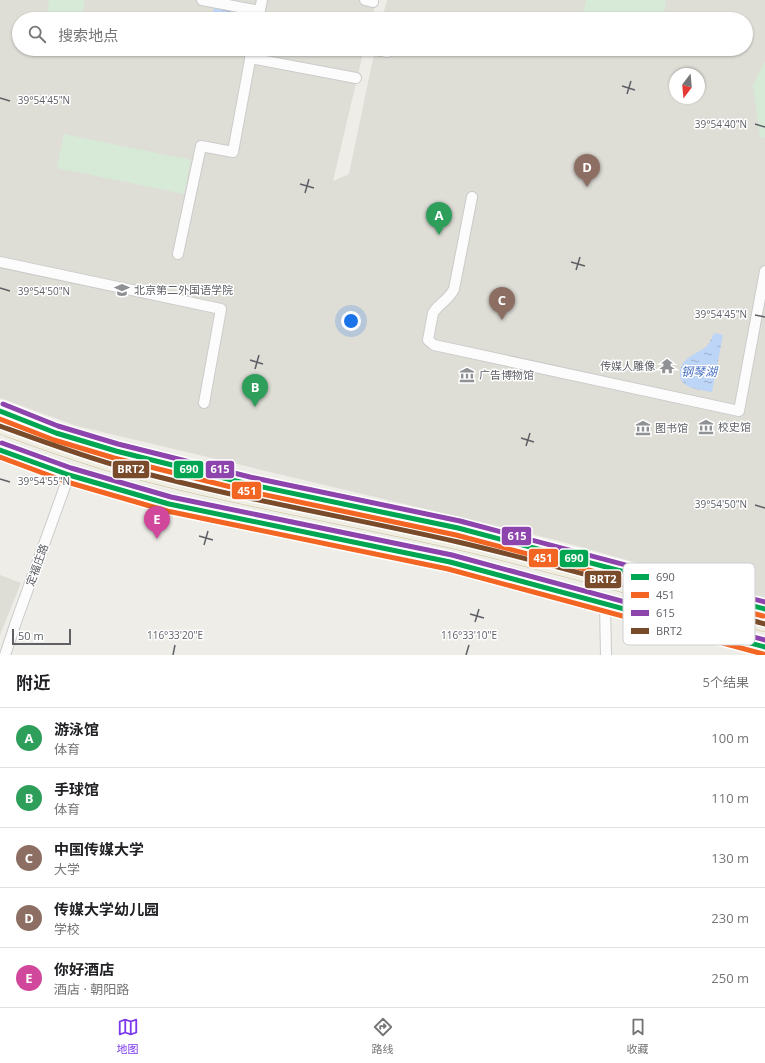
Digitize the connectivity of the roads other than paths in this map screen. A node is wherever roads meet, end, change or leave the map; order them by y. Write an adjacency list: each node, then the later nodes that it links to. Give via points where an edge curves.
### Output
1 (202, 0): 3 (street)
2 (262, 0): 4 (street)
3 (248, 12)
4 (260, 12)
5 (250, 56): 9 (street, via 233,152 201,146)
6 (264, 56): 7 (street)
7 (356, 78)
8 (472, 197): 11 (street, via 454,289 450,297 433,313 428,340 434,345 739,411)
9 (178, 254)
10 (0, 262): 12 (street, via 221,309)
11 (765, 271)
12 (204, 403)
13 (0, 411): 18 (street, via 56,433 116,452 248,484 458,528)
14 (0, 426): 19 (highway, via 131,470 459,542)
15 (0, 435): 20 (highway, via 129,478 213,499 457,550)
16 (0, 450): 17 (street)
17 (69, 475): 21 (street, via 169,504 450,562); 31 (street, 定福庄路)
18 (623, 572)
19 (623, 585)
20 (623, 593)
21 (605, 603): 23 (street); 32 (street)
22 (755, 606): 24 (street)
23 (623, 608)
24 (765, 609)
25 (755, 621): 26 (highway)
26 (765, 624)
27 (755, 629): 28 (highway)
28 (765, 632)
29 (755, 644): 30 (street)
30 (765, 647)
31 (5, 655)
32 (606, 655)

